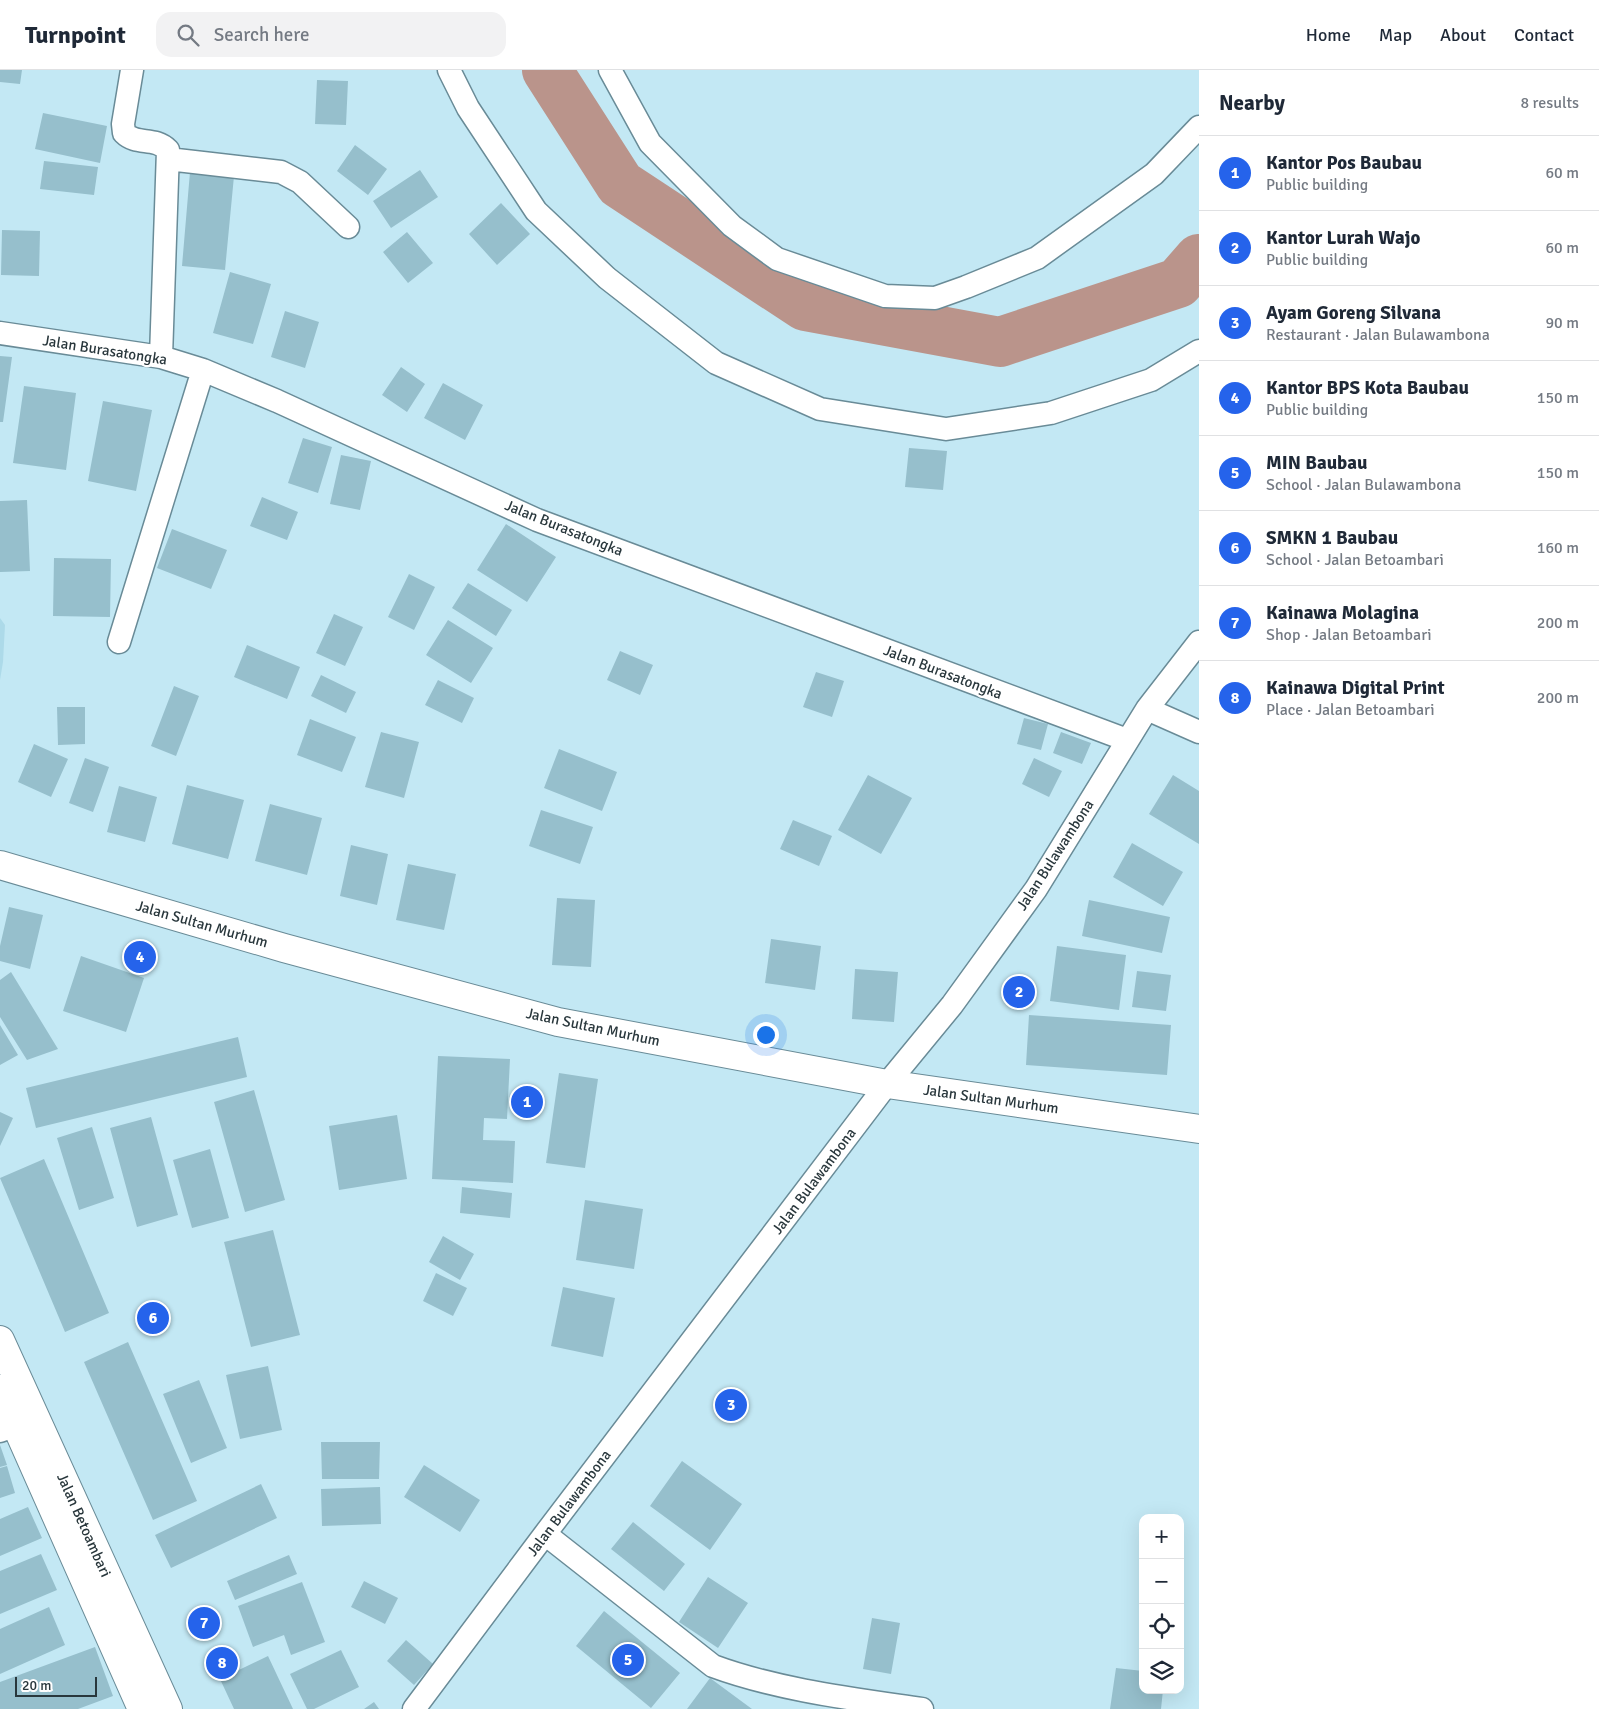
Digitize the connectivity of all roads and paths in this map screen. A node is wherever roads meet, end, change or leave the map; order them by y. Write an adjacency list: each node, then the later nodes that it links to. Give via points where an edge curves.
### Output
1 (132, 70): 5 (street, via 124,134 129,139 162,144 168,150)
2 (448, 70): 8 (street, via 468,108 536,211 607,278 716,363 820,409 946,429 1032,416 1051,413 1151,380)
3 (610, 70): 4 (street, via 650,143 732,226 777,259 886,296 934,298 1037,258 1154,174)
4 (1199, 127)
5 (168, 159): 6 (street, via 281,172 300,182); 9 (street)
6 (348, 226)
7 (0, 333): 9 (street, Jalan Burasatongka)
8 (1199, 351)
9 (161, 357): 10 (street, Jalan Burasatongka)
10 (203, 370): 11 (street); 15 (street, Jalan Burasatongka, via 536,520)
11 (119, 642)
12 (1199, 642): 13 (street, Jalan Bulawambona)
13 (1147, 709): 14 (street); 15 (street, Jalan Bulawambona)
14 (1199, 732)
15 (1127, 740): 17 (street, Jalan Bulawambona, via 1036,889 952,1005)
16 (0, 865): 17 (main road, Jalan Sultan Murhum, via 284,948 558,1022)
17 (887, 1084): 18 (main road, Jalan Sultan Murhum); 22 (street, Jalan Bulawambona)
18 (1199, 1129)
19 (0, 1340): 24 (main road, Jalan Betoambari)
20 (0, 1390): 21 (main road, Jalan Betoambari)
21 (8, 1428): 23 (main road, Jalan Betoambari)
22 (546, 1534): 25 (street, Jalan Bulawambona); 26 (street, via 713,1666 736,1675 834,1696)
23 (142, 1709)
24 (168, 1709)
25 (414, 1709)
26 (922, 1709)

